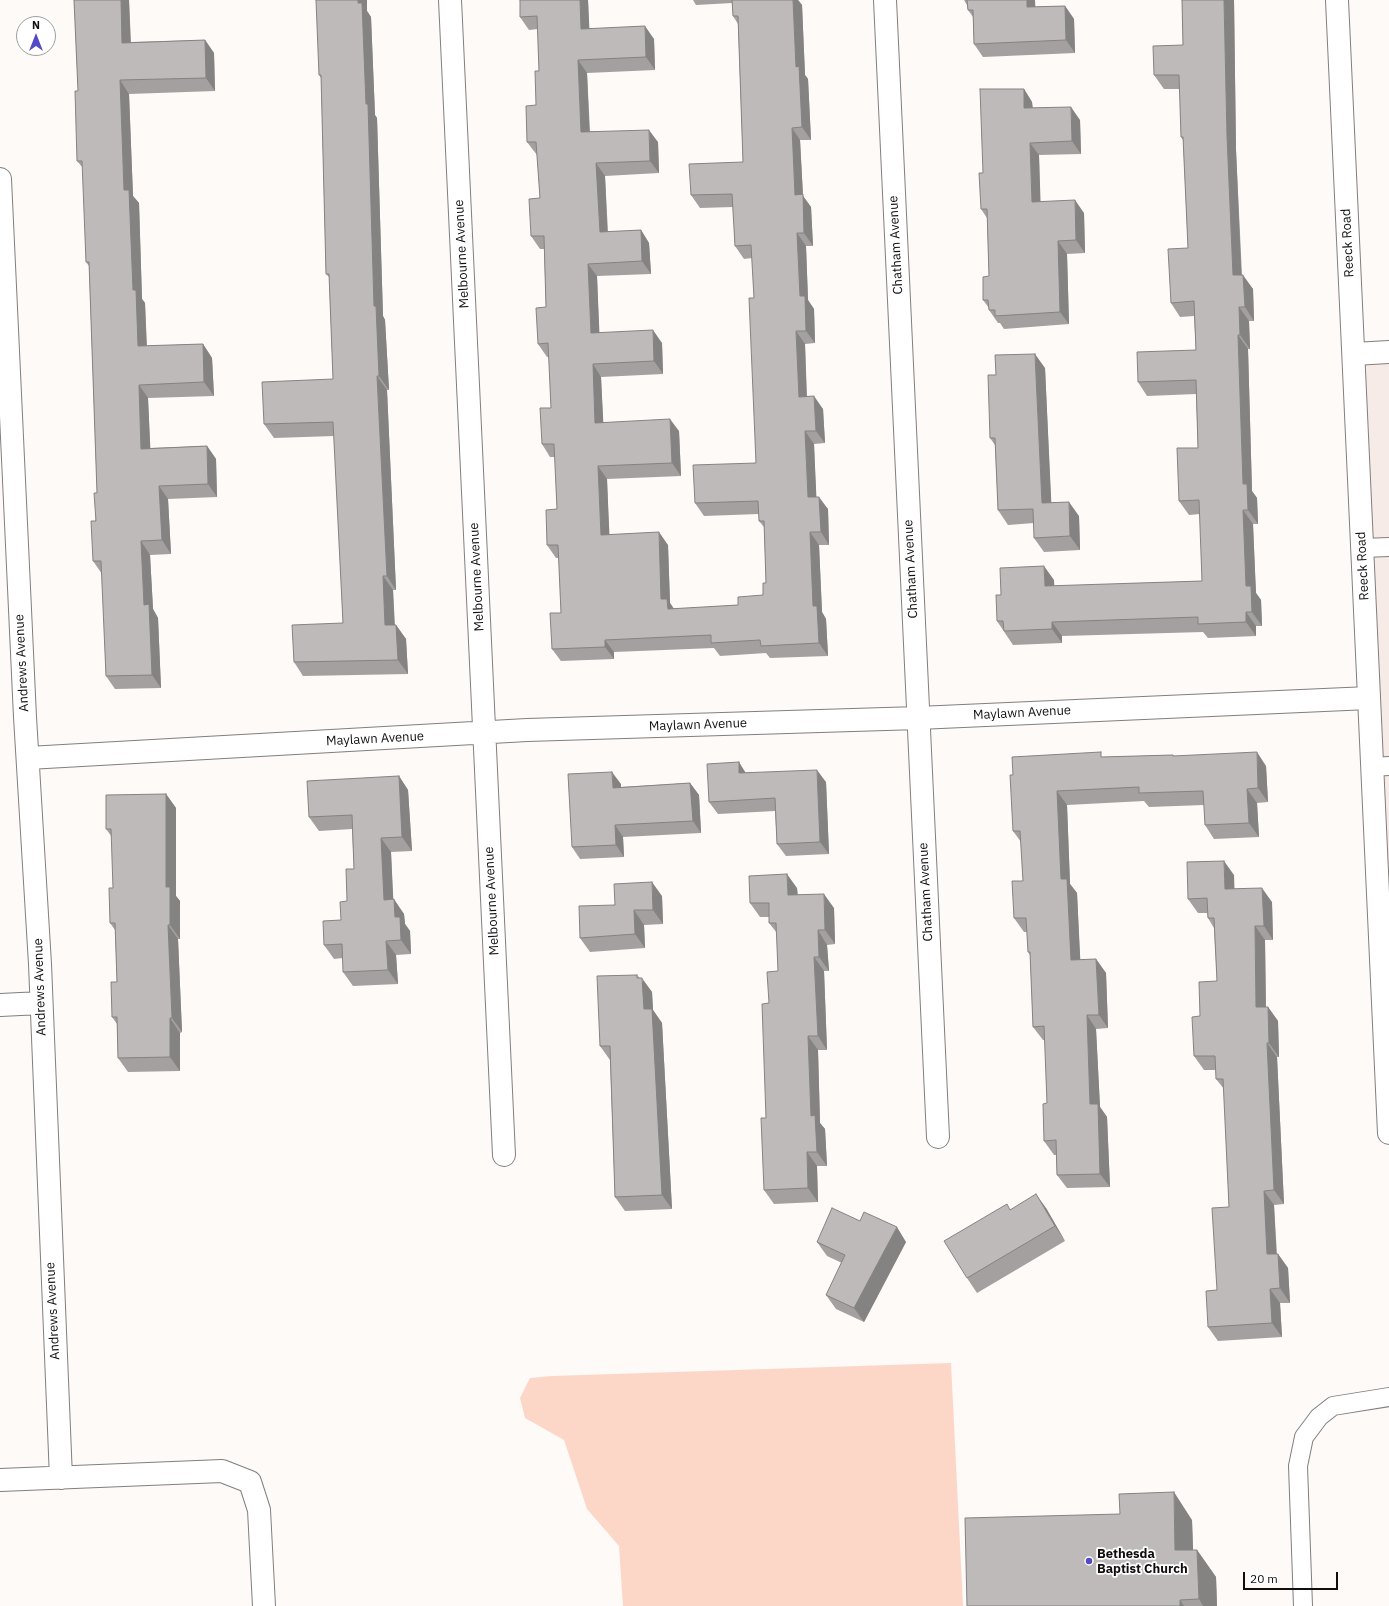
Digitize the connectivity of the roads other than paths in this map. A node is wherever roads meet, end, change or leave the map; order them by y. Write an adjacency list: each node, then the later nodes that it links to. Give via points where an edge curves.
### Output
1 (450, 0): 11 (street, Melbourne Avenue)
2 (885, 0): 10 (street, Chatham Avenue)
3 (1337, 0): 6 (street, Reeck Road)
4 (0, 179): 12 (street, Andrews Avenue)
5 (1389, 352): 6 (street)
6 (1354, 354): 8 (street, Reeck Road)
7 (1389, 547): 8 (lane)
8 (1363, 548): 9 (street, Reeck Road)
9 (1369, 698): 10 (street, Maylawn Avenue); 13 (street, Reeck Road)
10 (918, 718): 11 (street, Maylawn Avenue); 17 (street, Chatham Avenue)
11 (484, 732): 12 (street, Maylawn Avenue); 18 (street, Melbourne Avenue)
12 (28, 758): 14 (street, Andrews Avenue)
13 (1381, 767): 16 (street, Reeck Road)
14 (41, 1003): 15 (street); 20 (street, Andrews Avenue)
15 (0, 1005)
16 (1389, 1133)
17 (938, 1137)
18 (504, 1155)
19 (1389, 1397): 23 (lane, via 1333,1406 1319,1417 1304,1437 1298,1466)
20 (61, 1478): 21 (street); 22 (street, via 222,1471 250,1482 259,1510)
21 (0, 1480)
22 (264, 1606)
23 (1303, 1606)

